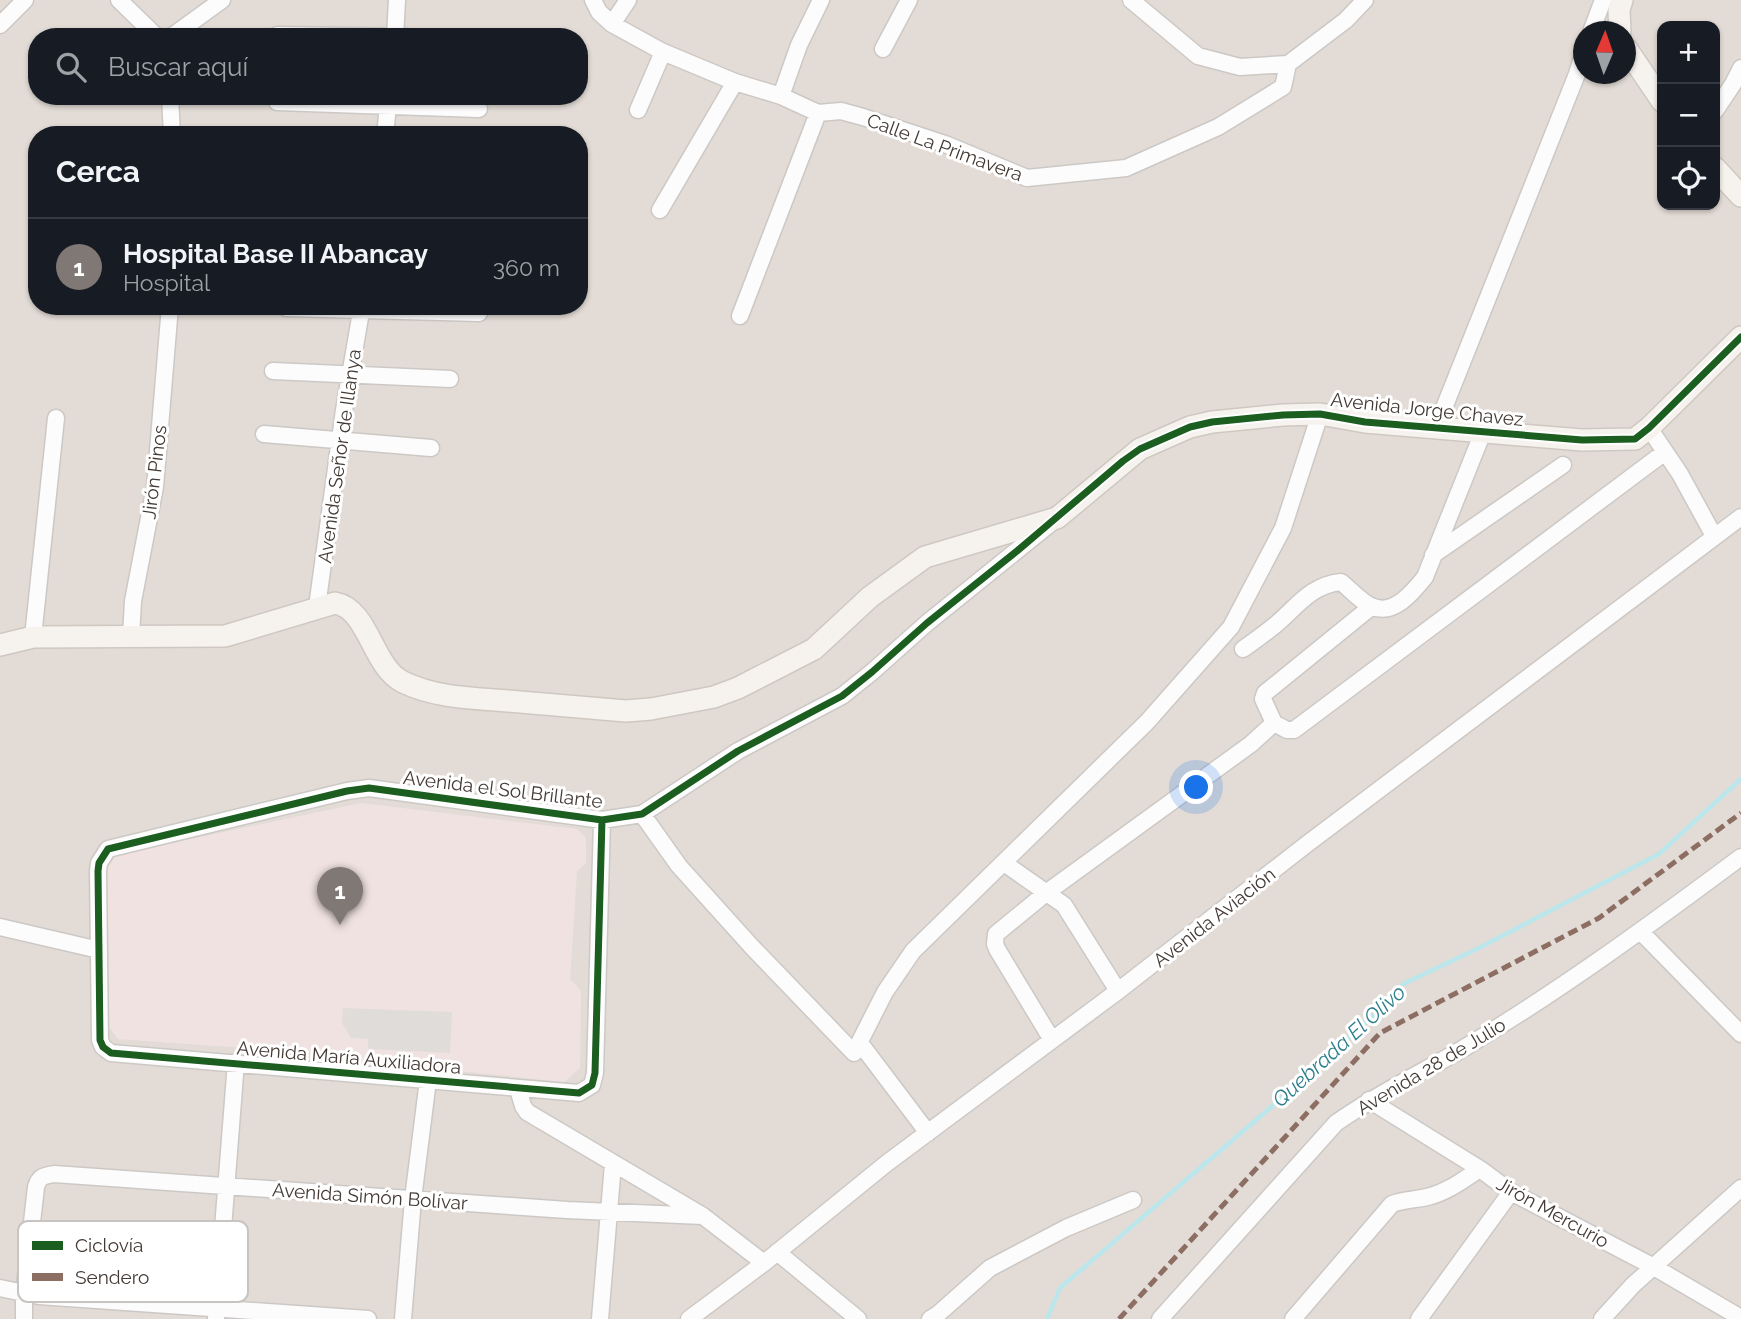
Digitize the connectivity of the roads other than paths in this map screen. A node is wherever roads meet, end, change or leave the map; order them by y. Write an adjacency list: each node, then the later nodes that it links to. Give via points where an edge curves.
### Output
1 (25, 0): 16 (street)
2 (119, 0): 17 (street)
3 (222, 0): 18 (street)
4 (397, 0): 19 (street)
5 (593, 0): 15 (street, Calle La Primavera)
6 (628, 0): 15 (street)
7 (821, 0): 28 (street)
8 (909, 0): 20 (street)
9 (1131, 0): 23 (street, via 1198,56 1240,68)
10 (1365, 0): 23 (street)
11 (1603, 0): 13 (street)
12 (1622, 0): 14 (street)
13 (1595, 21)
14 (1620, 21)
15 (612, 24): 21 (street, Calle La Primavera)
16 (0, 25)
17 (149, 28)
18 (183, 28)
19 (395, 28)
20 (883, 50)
21 (663, 52): 25 (street, Calle La Primavera); 34 (street)
22 (1636, 63): 27 (street)
23 (1287, 64): 35 (street, Calle La Primavera, via 1283,87 1218,127 1126,168 1101,171 1027,178 946,144 863,117 841,111)
24 (1741, 68): 29 (street)
25 (735, 82): 28 (street, Calle La Primavera); 40 (street)
26 (1573, 84): 50 (street)
27 (1657, 94)
28 (781, 96): 35 (street, Calle La Primavera)
29 (1720, 104)
30 (170, 105): 36 (street)
31 (389, 105): 37 (street)
32 (434, 105): 33 (street)
33 (479, 109)
34 (638, 110)
35 (818, 113): 43 (street)
36 (172, 126)
37 (386, 126)
38 (1720, 173): 39 (street)
39 (1741, 196)
40 (660, 210)
41 (169, 315): 64 (street, Jirón Pinos, via 155,487)
42 (360, 315): 46 (street, Avenida Señor de Illanya)
43 (740, 316)
44 (1741, 337): 51 (street, Avenida Jorge Chavez)
45 (273, 371): 46 (street)
46 (349, 376): 47 (street); 54 (street, Avenida Señor de Illanya)
47 (450, 379)
48 (1320, 414): 50 (street, Avenida Jorge Chavez); 59 (street, Avenida Jorge Chavez, via 1190,427 1140,449); 72 (street, via 1283,528 1231,627 1147,722)
49 (56, 418): 65 (street)
50 (1436, 428): 52 (street, Avenida Jorge Chavez)
51 (1649, 428): 52 (street, Avenida Jorge Chavez, via 1635,439 1595,440); 56 (street)
52 (1483, 432): 61 (street)
53 (264, 434): 54 (street)
54 (340, 441): 55 (street); 62 (street, Avenida Señor de Illanya)
55 (432, 448)
56 (1665, 452): 60 (street); 68 (street, via 1294,730)
57 (1563, 465): 61 (street)
58 (1741, 517): 60 (street, Avenida Aviación)
59 (1057, 518): 62 (street, via 925,558 870,597 814,649 714,697 651,709 626,711 434,694 390,673 344,604); 69 (street, Avenida el Sol Brillante, via 842,696 737,751)
60 (1714, 536): 77 (street, Avenida Aviación)
61 (1433, 555): 63 (street, via 1425,577 1400,603 1386,609)
62 (317, 607): 64 (street, via 225,636)
63 (1371, 607): 67 (street, via 1340,582 1326,583); 68 (street, via 1265,693 1262,699)
64 (131, 636): 65 (street)
65 (33, 637): 66 (street)
66 (0, 645)
67 (1243, 649)
68 (1274, 723): 73 (street)
69 (642, 814): 70 (street, Avenida el Sol Brillante); 80 (street, via 679,866 752,947 855,1053)
70 (602, 820): 76 (street, Avenida el Sol Brillante, via 369,788 108,849 99,863); 83 (street, Avenida María Auxiliadora, via 592,1085 579,1093)
71 (1741, 857): 75 (street, Avenida 28 de Julio)
72 (1004, 863): 73 (street); 80 (street, via 913,951 885,992)
73 (1046, 893): 77 (street, via 1064,905); 79 (street, via 996,933 995,944)
74 (0, 927): 76 (street)
75 (1641, 932): 78 (street); 84 (street, Avenida 28 de Julio, via 1464,1048)
76 (99, 950): 81 (street, Avenida María Auxiliadora, via 103,1047 111,1053)
77 (1118, 991): 79 (street, Avenida Aviación)
78 (1741, 1034)
79 (1052, 1040): 85 (street, Avenida Aviación)
80 (860, 1042): 85 (street)
81 (236, 1062): 82 (street, Avenida María Auxiliadora); 88 (street)
82 (428, 1080): 83 (street, Avenida María Auxiliadora); 91 (street)
83 (518, 1088): 86 (street, via 527,1112)
84 (1369, 1100): 87 (street, Jirón Mercurio); 110 (street, Avenida 28 de Julio, via 1324,1134)
85 (928, 1133): 97 (street, Avenida Aviación)
86 (613, 1164): 93 (street); 94 (street)
87 (1480, 1168): 90 (street, Jirón Mercurio); 111 (street, via 1447,1191 1392,1204)
88 (226, 1186): 91 (street, Avenida Simón Bolívar); 95 (street, Avenida Simón Bolívar, via 42,1176); 96 (street)
89 (1741, 1188): 98 (street)
90 (1511, 1192): 98 (street, Jirón Mercurio); 112 (street)
91 (414, 1199): 93 (street, Avenida Simón Bolívar); 105 (street)
92 (1133, 1200): 109 (street, via 990,1268)
93 (610, 1212): 94 (street, Avenida Simón Bolívar); 106 (street)
94 (703, 1216): 97 (street)
95 (33, 1221)
96 (223, 1221)
97 (770, 1258): 107 (street, Avenida Aviación); 108 (street)
98 (1654, 1267): 103 (street, Jirón Mercurio); 113 (street)
99 (0, 1288): 100 (street)
100 (18, 1292)
101 (98, 1302): 102 (street)
102 (216, 1314): 104 (street)
103 (1741, 1318)
104 (368, 1319)
105 (404, 1319)
106 (600, 1319)
107 (689, 1319)
108 (858, 1319)
109 (930, 1319)
110 (1160, 1319)
111 (1293, 1319)
112 (1419, 1319)
113 (1602, 1319)

